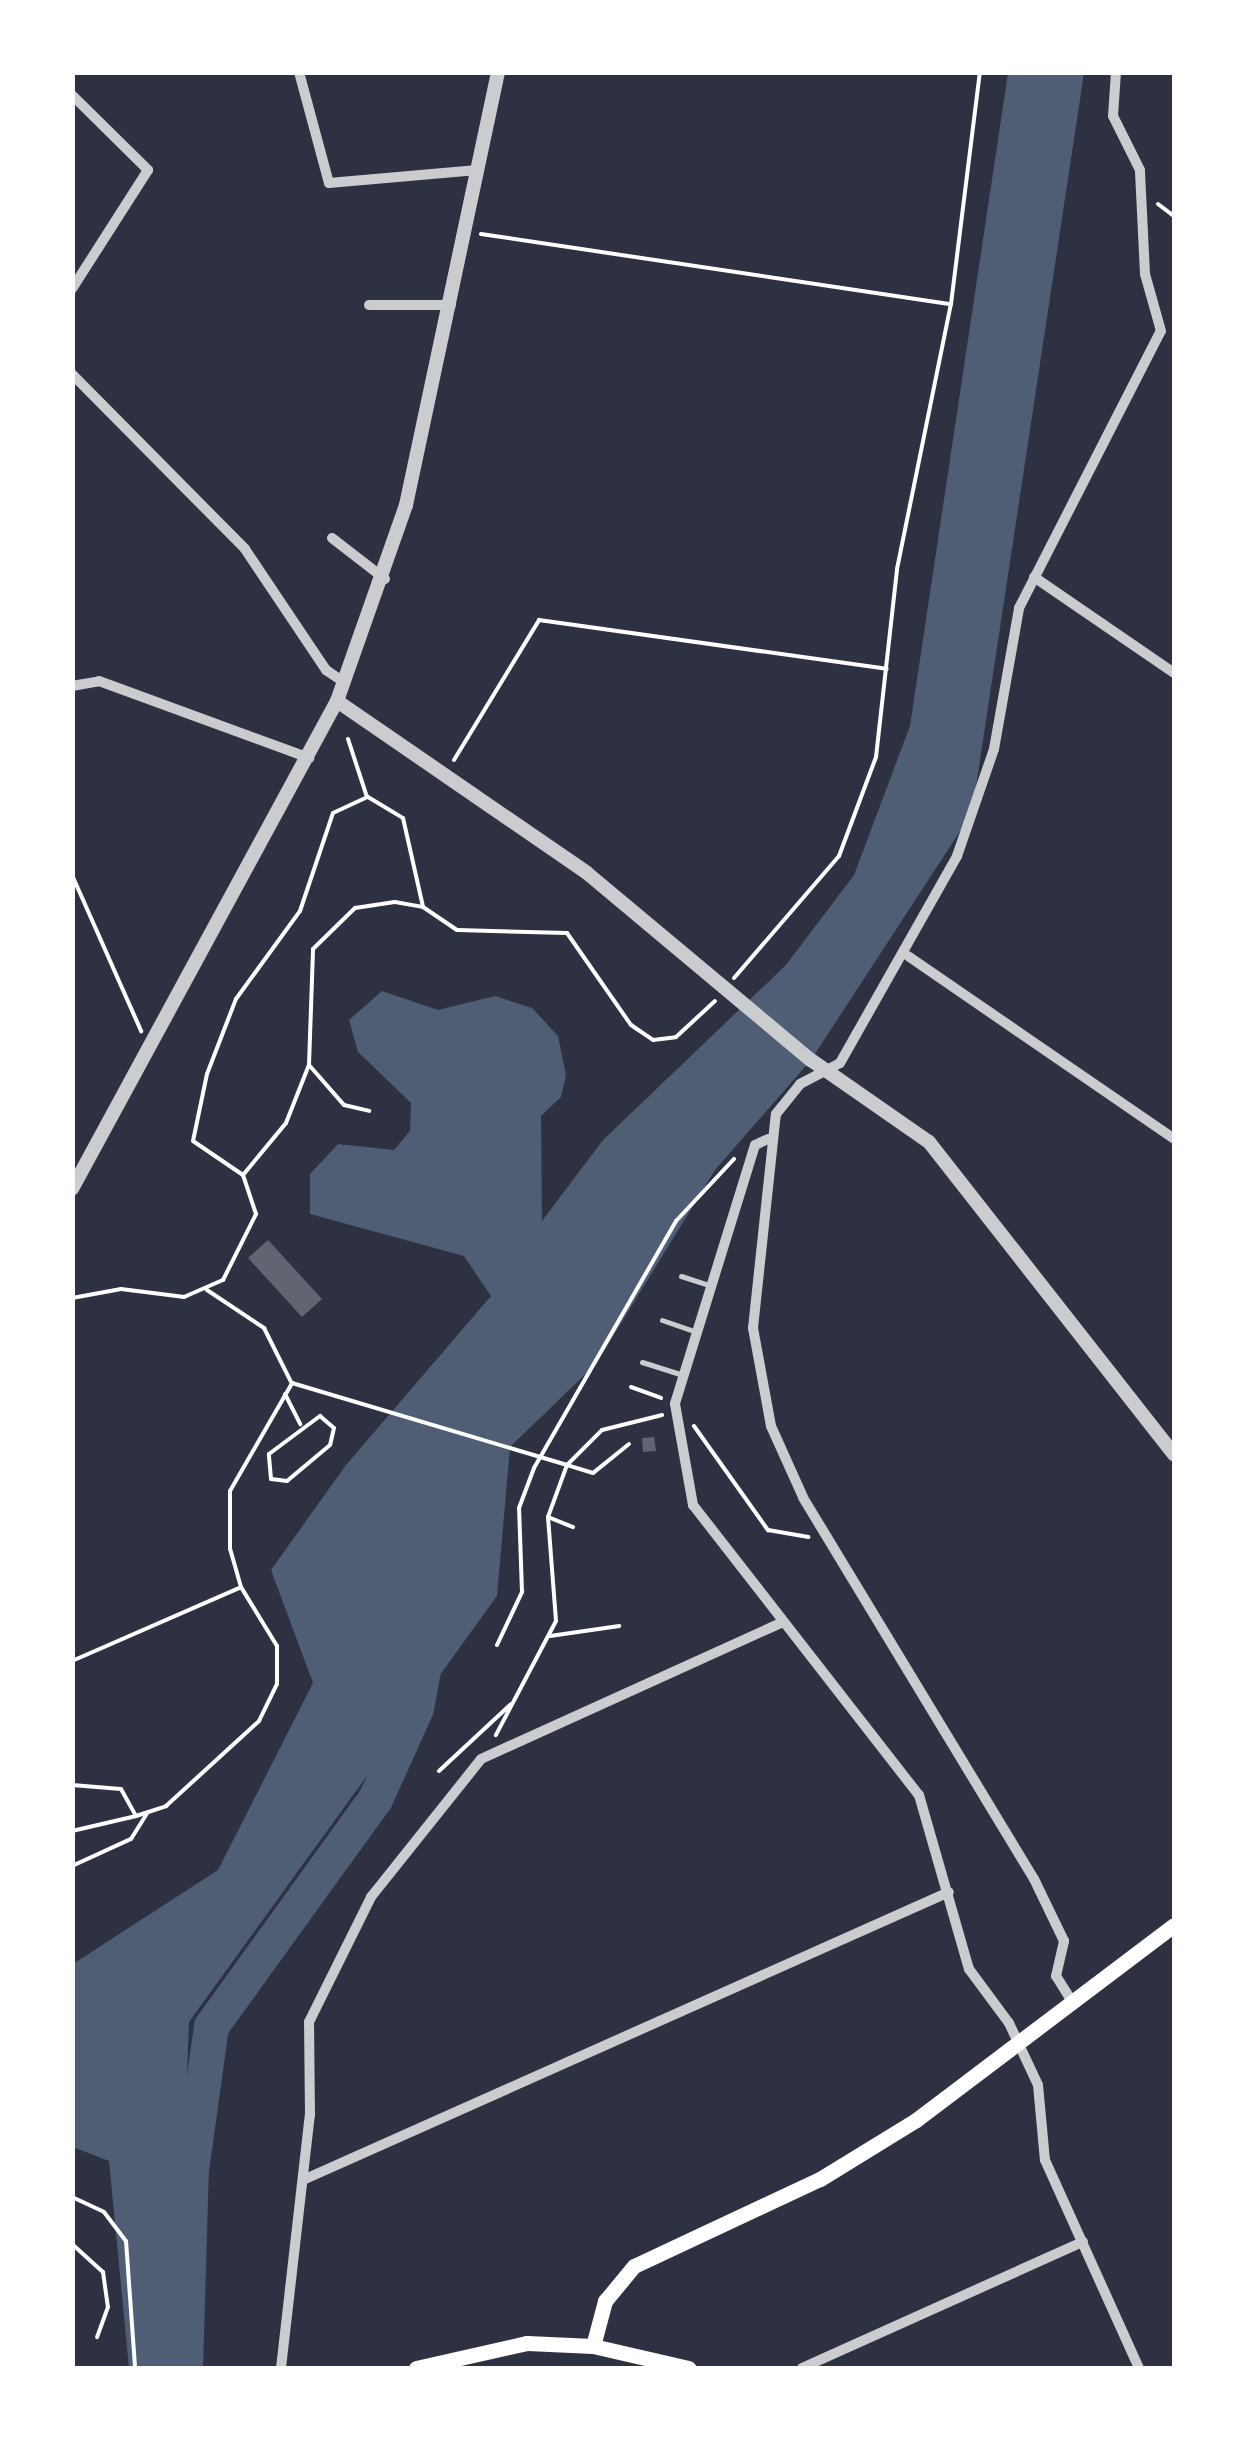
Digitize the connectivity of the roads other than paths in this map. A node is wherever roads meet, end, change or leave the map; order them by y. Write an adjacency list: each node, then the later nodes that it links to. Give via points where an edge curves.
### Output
1 (299, 72): 5 (street, via 329,183)
2 (498, 72): 5 (street)
3 (1116, 72): 11 (street, via 1113,116 1144,199 1146,274 1161,331)
4 (72, 95): 6 (street, via 148,170)
5 (477, 170): 7 (street)
6 (72, 289)
7 (450, 305): 8 (street); 12 (street)
8 (369, 306)
9 (72, 374): 14 (street, via 244,549 326,670)
10 (332, 538): 12 (street)
11 (1034, 577): 13 (street); 18 (street, via 1018,608 982,786)
12 (386, 579): 14 (street)
13 (1174, 673)
14 (345, 683): 16 (street)
15 (72, 686): 17 (street, via 99,681)
16 (338, 701): 17 (street); 19 (street, via 448,770)
17 (308, 758): 22 (street)
18 (908, 956): 19 (street); 21 (street)
19 (826, 1071): 20 (street, via 800,1084); 29 (street, via 961,1175)
20 (768, 1138): 24 (street, via 755,1146); 33 (street, via 770,1222 753,1328 771,1426 850,1586 1034,1880 1064,1941 1056,1976)
21 (1174, 1138)
22 (72, 1190)
23 (681, 1276): 24 (lane)
24 (711, 1286): 26 (street)
25 (662, 1320): 26 (lane)
26 (697, 1332): 28 (street)
27 (642, 1362): 28 (lane)
28 (683, 1375): 30 (street, via 675,1404 694,1505)
29 (1173, 1448)
30 (783, 1622): 31 (street, via 919,1796); 35 (street, via 486,1756 425,1822 336,1957 309,2022)
31 (950, 1892): 34 (street, via 969,1969); 35 (street)
32 (1174, 1925): 33 (main road)
33 (1073, 2003): 34 (main road)
34 (1018, 2045): 36 (street, via 1038,2085 1045,2160); 37 (main road, via 820,2178 634,2266 604,2300)
35 (302, 2180): 38 (street)
36 (1084, 2242): 41 (street); 42 (street)
37 (592, 2346): 39 (main road, via 527,2343); 40 (main road)
38 (281, 2368)
39 (416, 2368)
40 (688, 2368)
41 (802, 2368)
42 (1139, 2368)

